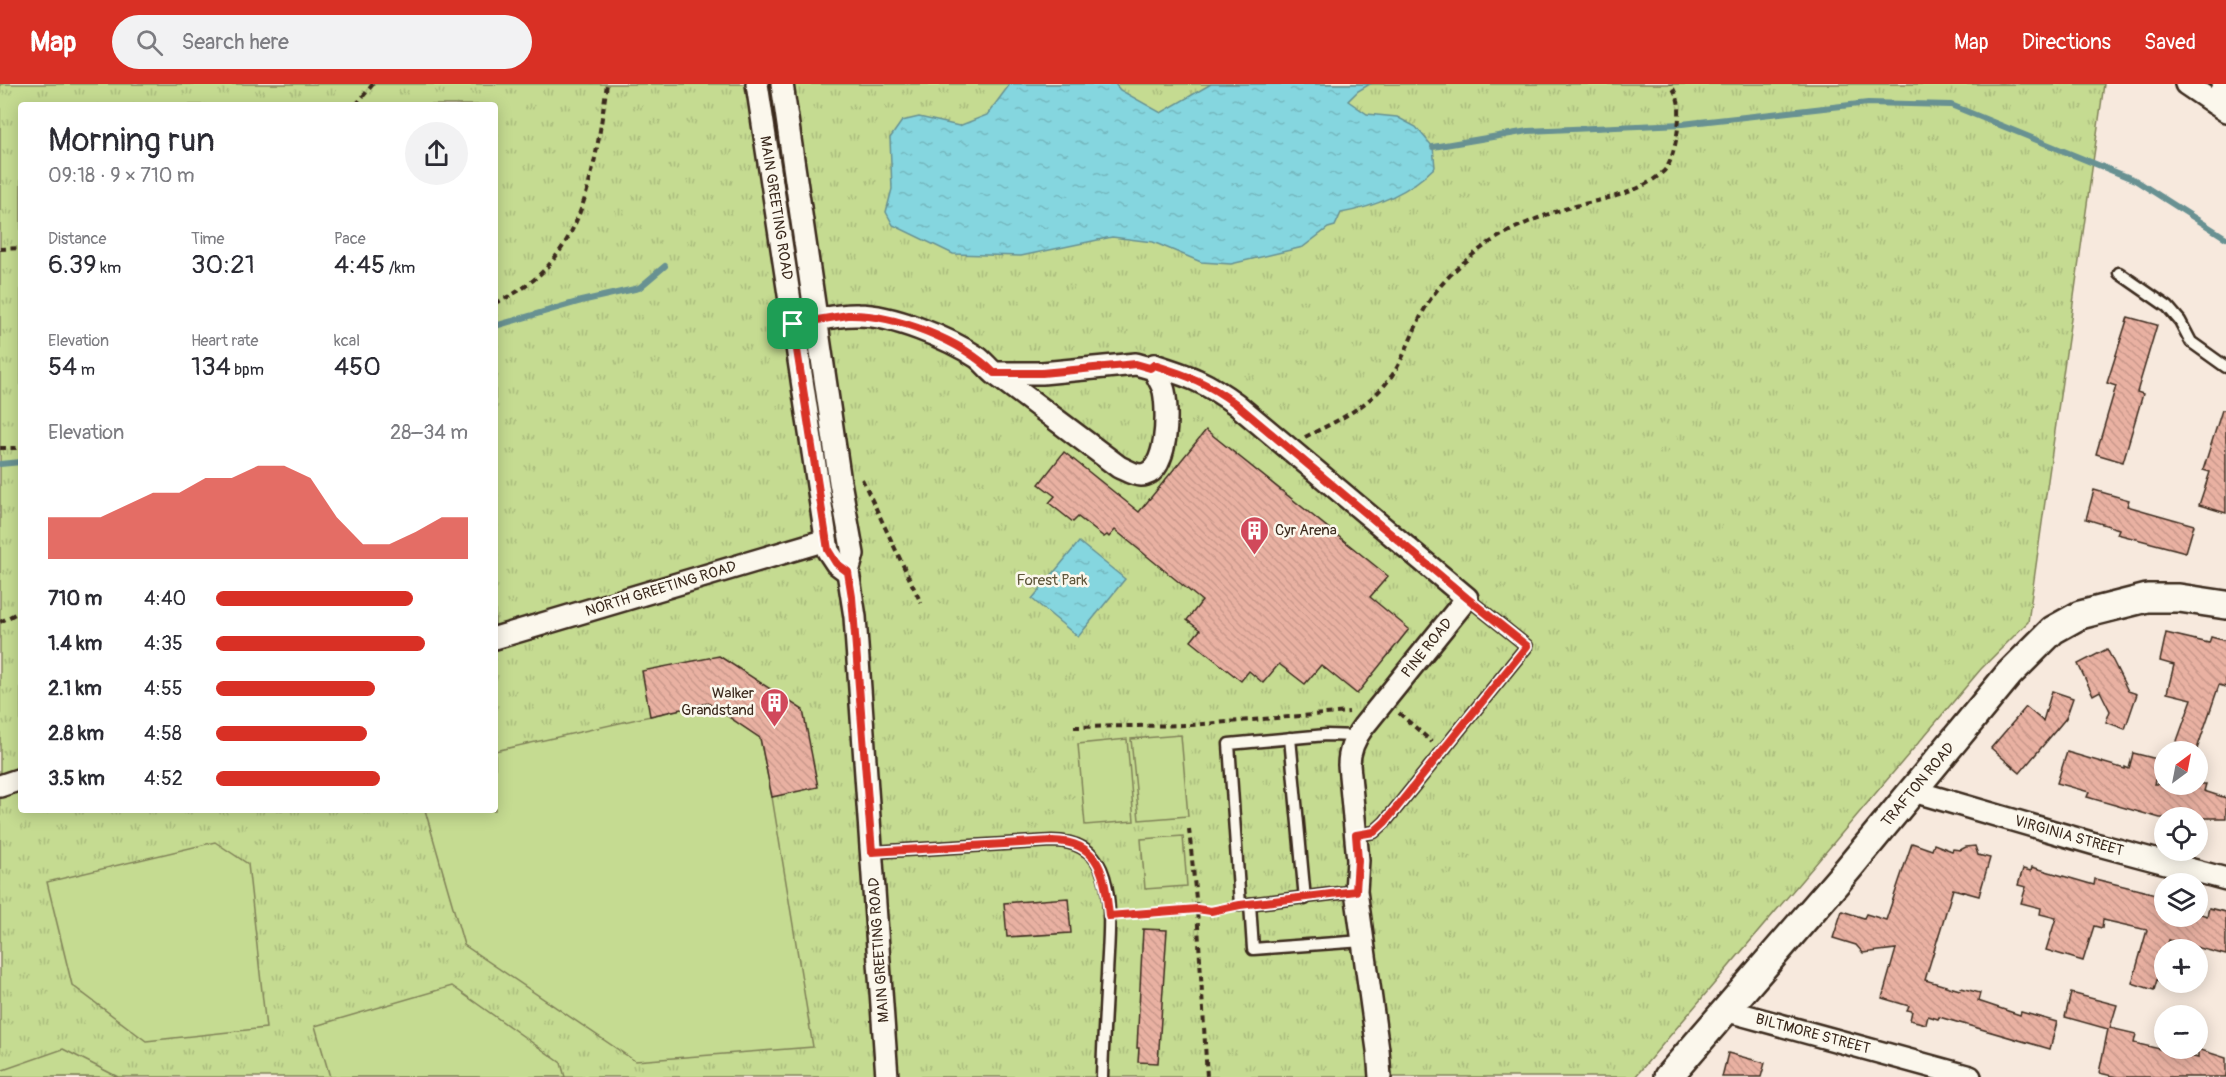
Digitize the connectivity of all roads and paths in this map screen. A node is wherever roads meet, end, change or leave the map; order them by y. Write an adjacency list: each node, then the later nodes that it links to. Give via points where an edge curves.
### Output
1 (373, 84): 8 (path)
2 (607, 84): 13 (path, via 590,184 564,246 531,282)
3 (757, 84): 15 (street, MAIN GREETING ROAD)
4 (782, 84): 14 (street, MAIN GREETING ROAD)
5 (1671, 84): 19 (path, via 1679,102 1676,145 1667,169 1646,186 1517,226 1471,256 1439,287 1383,387 1354,412)
6 (2186, 84): 9 (street)
7 (2225, 84): 9 (street)
8 (358, 102)
9 (2220, 107)
10 (18, 248): 11 (path)
11 (0, 249)
12 (2119, 273): 17 (lane, via 2168,307 2191,342)
13 (498, 302)
14 (816, 320): 15 (street); 18 (street, via 860,315 894,320 964,350); 24 (street, MAIN GREETING ROAD, via 853,554)
15 (793, 324): 23 (street, MAIN GREETING ROAD)
16 (1154, 365): 18 (street); 18 (street, via 1166,400 1164,443 1157,465 1141,475 1107,460); 19 (street, via 1214,388)
17 (2226, 367)
18 (994, 373)
19 (1286, 446): 25 (street)
20 (0, 448): 21 (path)
21 (18, 448)
22 (861, 476): 26 (path)
23 (826, 540): 24 (street, MAIN GREETING ROAD, via 831,558); 30 (street, NORTH GREETING ROAD)
24 (848, 572): 42 (street, MAIN GREETING ROAD, via 855,617)
25 (1467, 598): 31 (street, PINE ROAD); 36 (lane, via 1527,646)
26 (921, 603)
27 (2226, 605): 39 (street, TRAFTON ROAD, via 2147,597 2067,621 2009,674)
28 (18, 613): 29 (path)
29 (0, 622)
30 (498, 637)
31 (1384, 701): 34 (street, PINE ROAD); 36 (path)
32 (1356, 704): 33 (path, via 1349,712 1326,714 1191,725)
33 (1074, 727)
34 (1357, 736): 35 (lane); 41 (street, PINE ROAD, via 1349,765)
35 (1290, 738): 45 (lane); 46 (lane, via 1229,744)
36 (1443, 751): 41 (lane, via 1382,826 1374,832)
37 (18, 780): 38 (street)
38 (0, 786)
39 (1913, 791): 43 (street, VIRGINIA STREET); 50 (street, TRAFTON ROAD)
40 (1189, 829): 47 (path)
41 (1356, 835): 44 (street, PINE ROAD)
42 (872, 852): 48 (lane, via 1052,841 1074,844 1089,853 1101,868); 51 (street, MAIN GREETING ROAD)
43 (2226, 879)
44 (1356, 891): 45 (lane); 49 (street, PINE ROAD)
45 (1305, 899): 46 (lane)
46 (1245, 904): 47 (path, via 1211,911); 49 (lane, via 1253,949)
47 (1197, 909): 48 (path); 53 (path)
48 (1109, 916): 52 (lane)
49 (1363, 940): 54 (street, PINE ROAD)
50 (1725, 1010): 55 (street, TRAFTON ROAD); 56 (street, BILTMORE STREET)
51 (887, 1077)
52 (1102, 1077)
53 (1207, 1077)
54 (1380, 1077)
55 (1668, 1077)
56 (1970, 1077)

